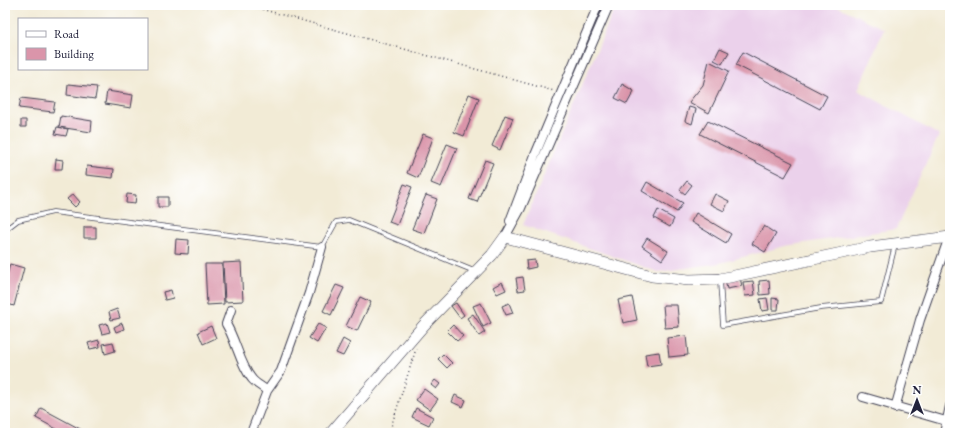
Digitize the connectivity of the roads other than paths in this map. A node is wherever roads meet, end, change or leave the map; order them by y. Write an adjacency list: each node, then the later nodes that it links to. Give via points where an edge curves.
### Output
1 (598, 5): 3 (street)
2 (609, 5): 4 (street)
3 (589, 26): 4 (lane); 5 (street)
4 (598, 31): 6 (street)
5 (585, 35): 6 (lane); 7 (street)
6 (594, 40): 8 (street)
7 (535, 155): 8 (street); 10 (street)
8 (544, 158): 10 (street)
9 (5, 230): 13 (lane, via 18,220 53,212)
10 (505, 237): 14 (street); 15 (street, via 652,276 689,280)
11 (949, 237): 12 (street); 20 (street, via 920,320)
12 (895, 244): 15 (street); 15 (lane, via 881,302 821,308 723,325)
13 (322, 247): 14 (lane, via 336,222 349,220); 17 (street, via 309,293 281,371)
14 (476, 272): 23 (street, via 424,325)
15 (720, 279)
16 (231, 310): 17 (street, via 226,324 252,379)
17 (268, 391): 22 (street)
18 (863, 397): 20 (street)
19 (950, 406): 21 (street)
20 (895, 408): 21 (street)
21 (946, 421): 24 (street)
22 (251, 433)
23 (330, 433)
24 (944, 433)

